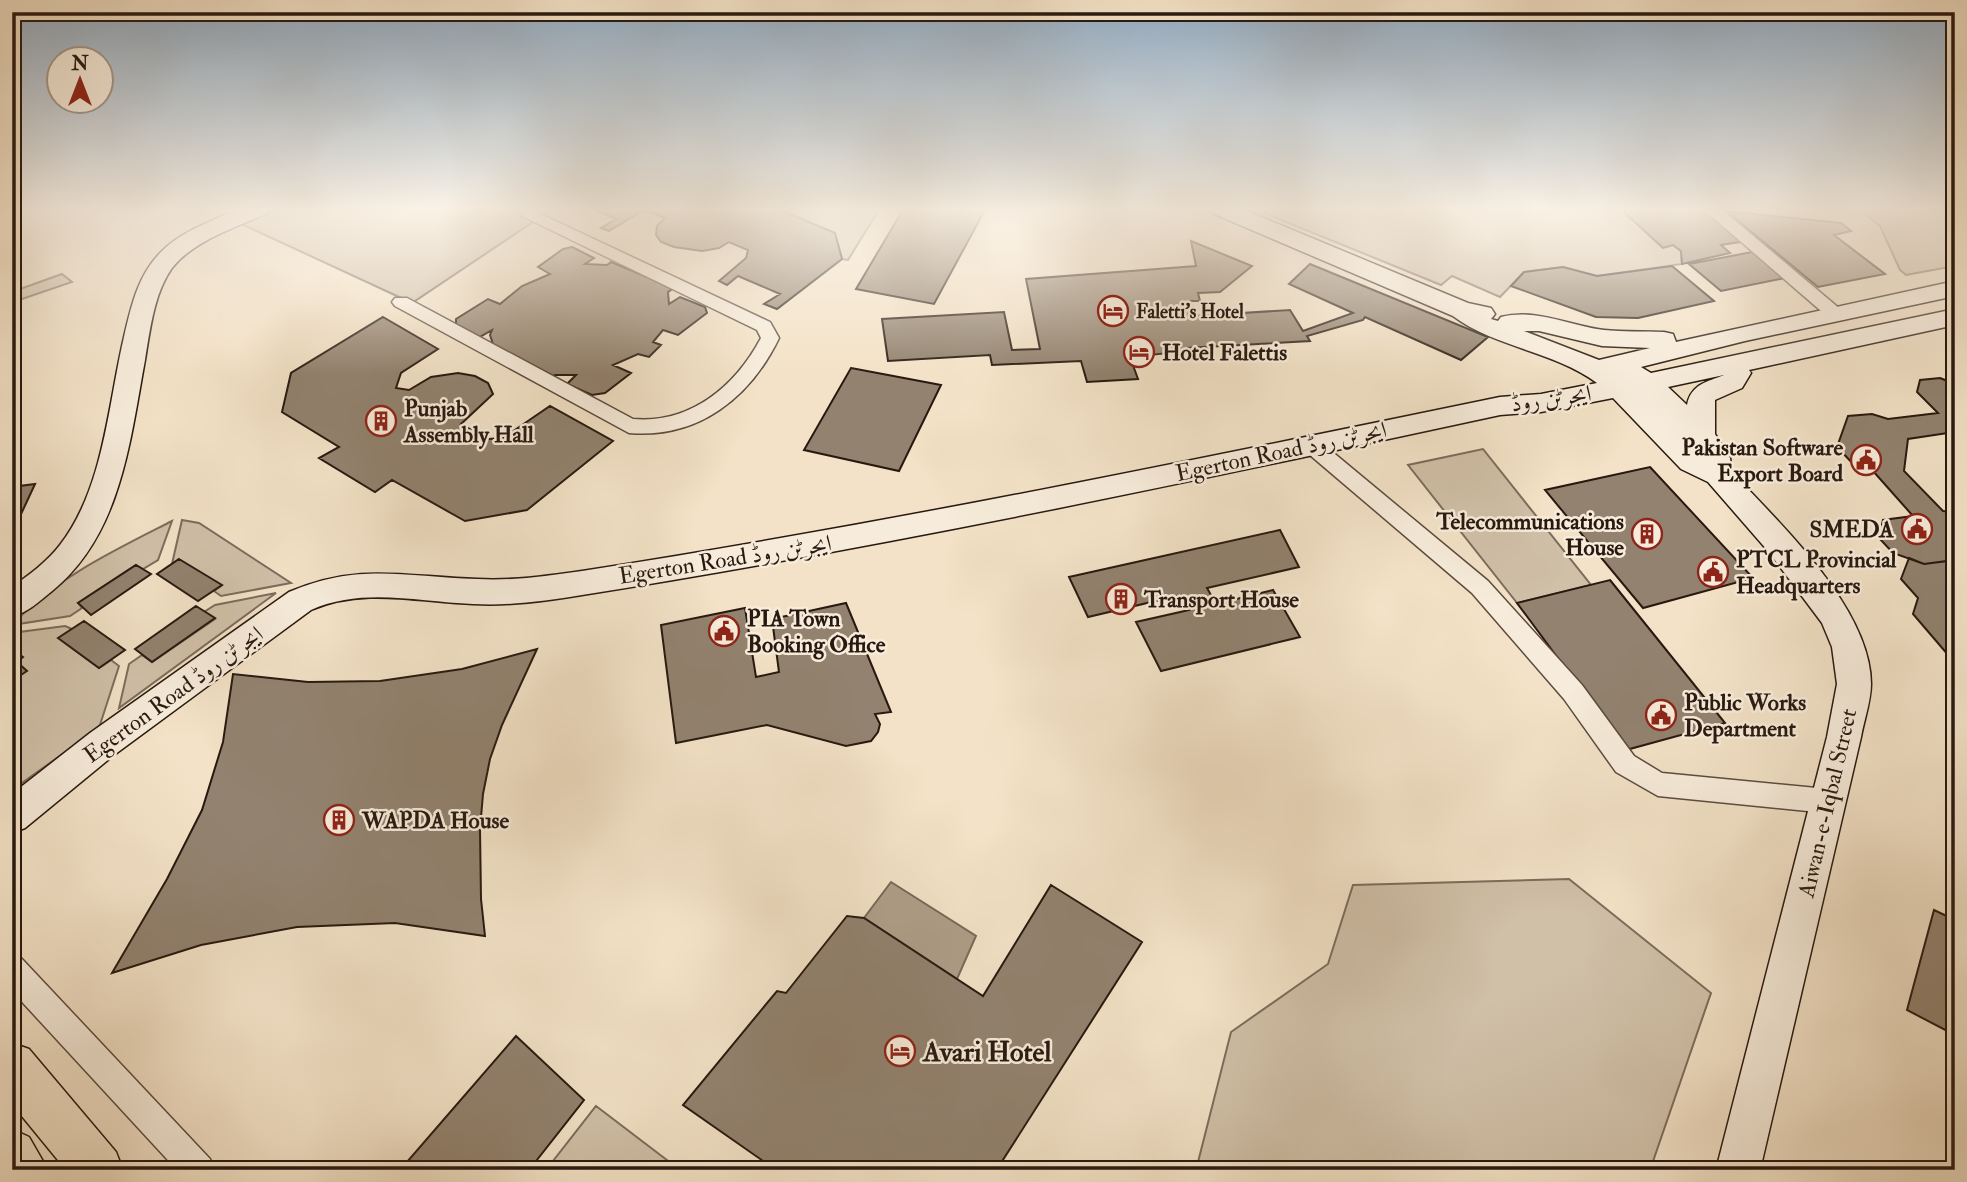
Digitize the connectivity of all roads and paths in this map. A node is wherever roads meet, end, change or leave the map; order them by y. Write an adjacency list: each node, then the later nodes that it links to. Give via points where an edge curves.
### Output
1 (164, 263): 18 (main road, via 144,304 96,510 71,553)
2 (633, 263): 6 (street, via 765,326 771,338 752,371 730,392 679,424 659,429 629,426)
3 (1351, 263): 7 (main road)
4 (1775, 263): 8 (street)
5 (1955, 288): 8 (main road)
6 (401, 302)
7 (1462, 310): 10 (main road); 13 (main road, via 1481,324)
8 (1834, 313): 11 (main road)
9 (1955, 317): 12 (main road)
10 (1510, 323): 11 (main road, via 1539,323 1619,340); 13 (main road)
11 (1713, 341): 13 (main road)
12 (1745, 363): 13 (main road); 15 (main road, via 1733,382 1702,396)
13 (1620, 376): 14 (main road, ایجرٹن روڈ, via 1541,403); 15 (main road, Aiwan-e-Iqbal Street); 17 (main road, Aiwan-e-Iqbal Street, via 1691,462)
14 (1500, 406): 16 (main road, Egerton Road ایجرٹن روڈ)
15 (1701, 439): 17 (main road, Aiwan-e-Iqbal Street, via 1716,458)
16 (1311, 445): 19 (street, via 1480,587 1573,692 1626,765 1658,784); 20 (main road, Egerton Road ایجرٹن روڈ, via 948,522 539,589 464,592 391,583 348,585 315,593 102,744)
17 (1717, 475): 19 (main road, Aiwan-e-Iqbal Street, via 1819,593 1836,617 1848,647 1854,684)
18 (12, 604)
19 (1826, 801): 27 (main road, Aiwan-e-Iqbal Street)
20 (12, 816)
21 (12, 969): 26 (street)
22 (12, 1066): 25 (main road)
23 (12, 1154): 24 (main road)
24 (23, 1170)
25 (98, 1170)
26 (199, 1170)
27 (1738, 1170)

